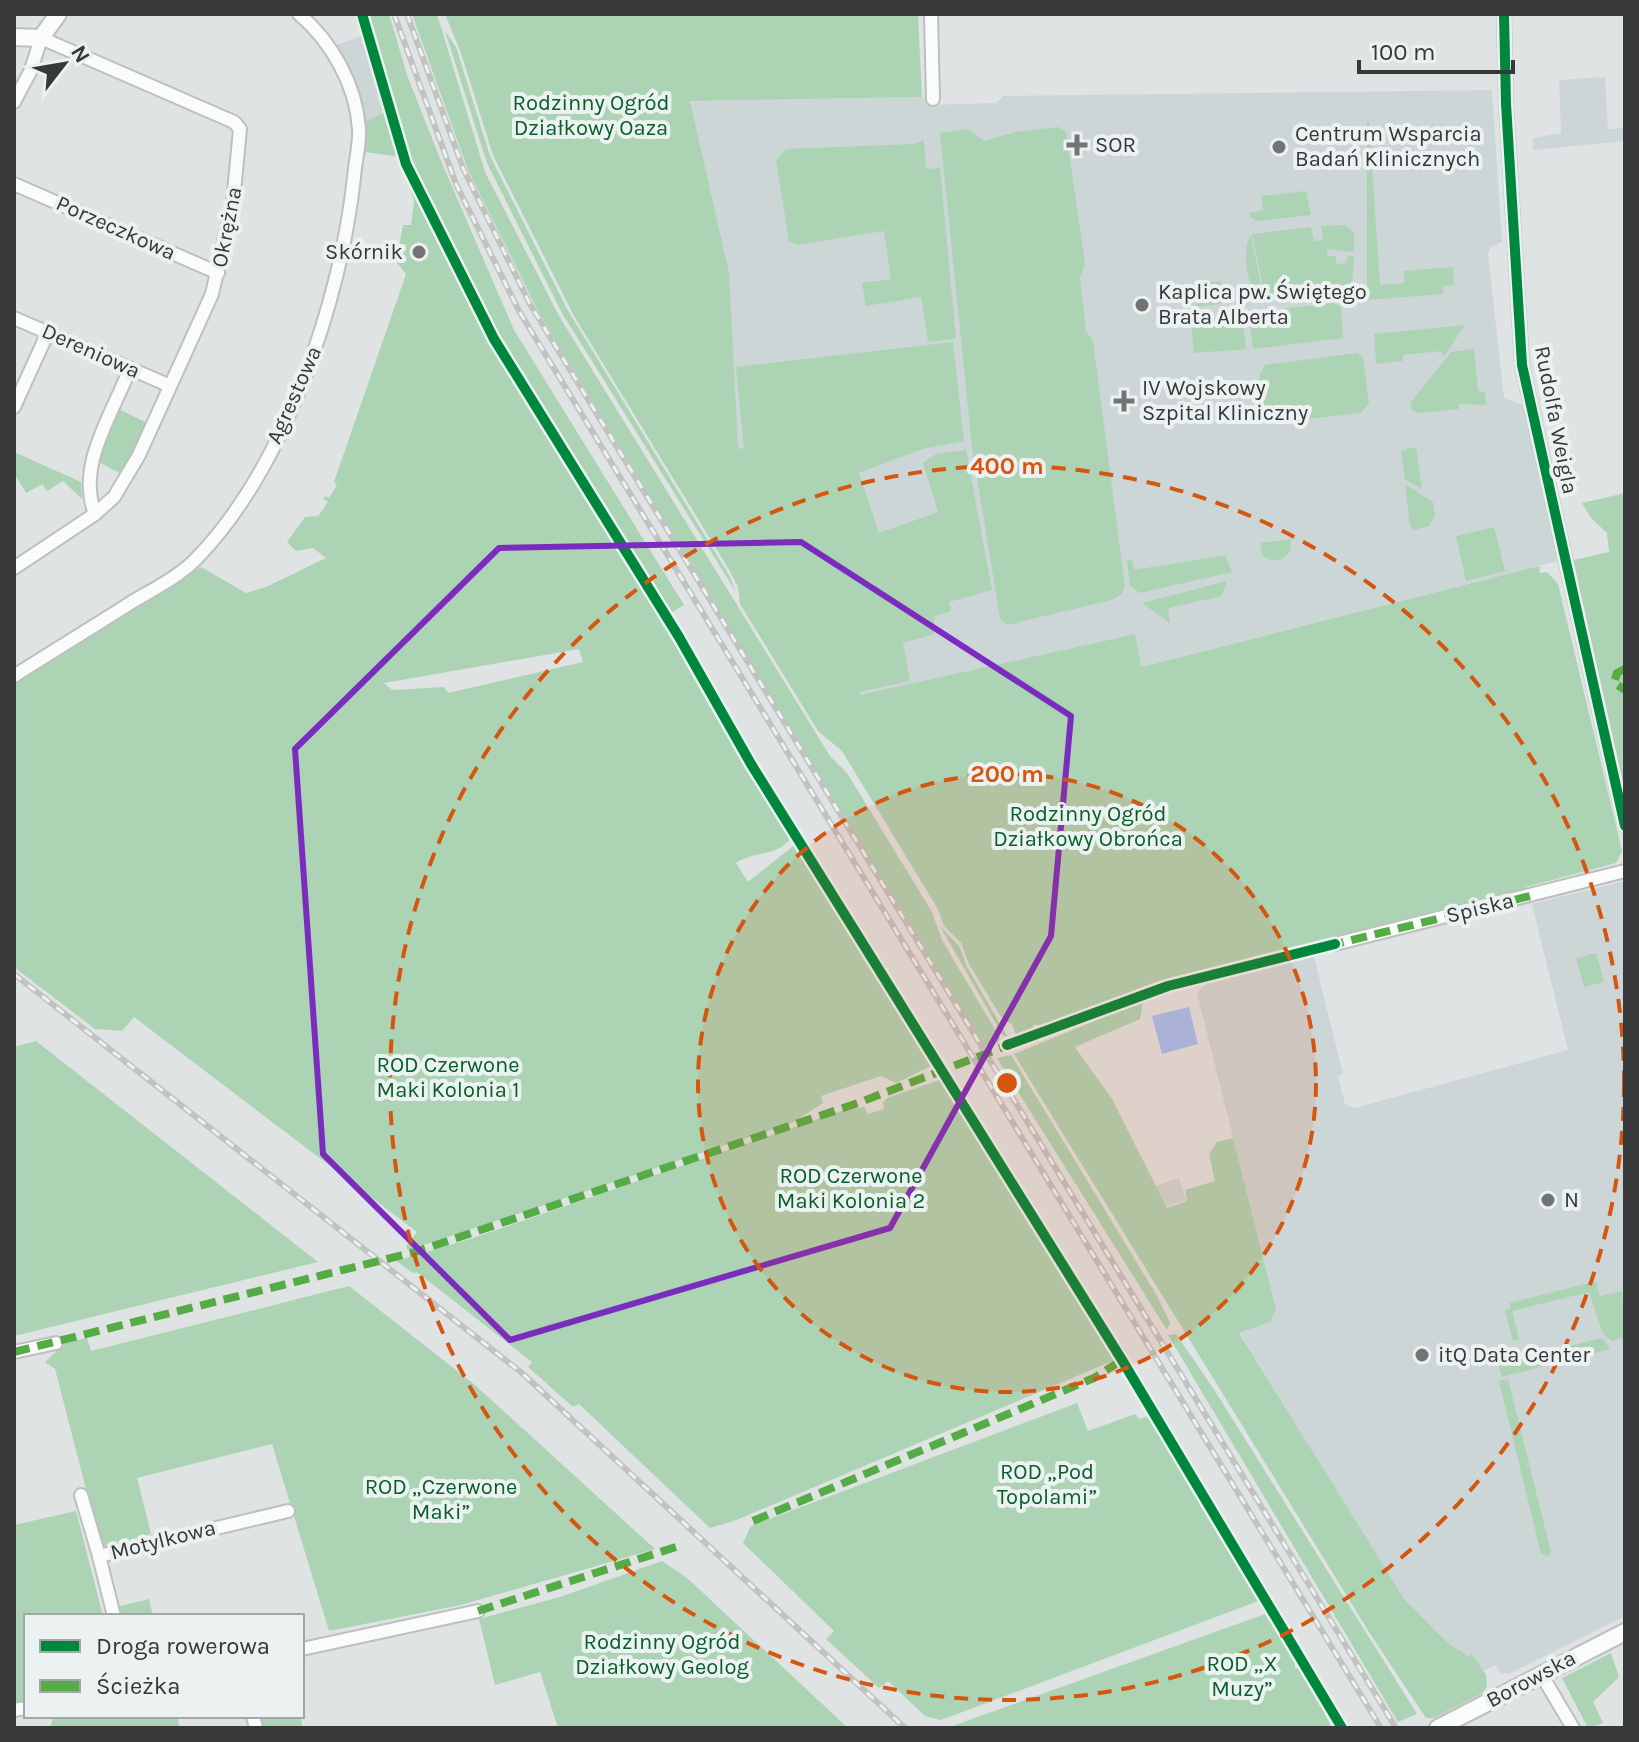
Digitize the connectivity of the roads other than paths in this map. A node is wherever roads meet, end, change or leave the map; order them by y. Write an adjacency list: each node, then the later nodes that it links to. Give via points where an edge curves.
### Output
1 (58, 14): 6 (street)
2 (299, 14): 18 (street, Agrestowa, via 332,49 359,130 348,236 294,401 255,476 199,556)
3 (931, 14): 7 (street)
4 (1504, 14): 19 (street, Rudolfa Weigla, via 1522,365)
5 (14, 37): 6 (street)
6 (41, 38): 8 (street); 10 (street, Okrężna, via 239,125 242,140)
7 (933, 99)
8 (14, 102)
9 (14, 184): 10 (street, Porzeczkowa)
10 (218, 273): 14 (street, Okrężna)
11 (14, 318): 12 (street, Dereniowa)
12 (48, 332): 13 (street, Dereniowa); 15 (street)
13 (130, 368): 14 (street, Dereniowa); 16 (street, via 91,465)
14 (168, 385): 16 (street, Okrężna, via 123,484)
15 (14, 407)
16 (95, 514): 17 (street, Okrężna)
17 (14, 568)
18 (14, 676)
19 (1625, 826)
20 (1625, 871): 21 (street, Spiska)
21 (1335, 944)
22 (56, 1343): 23 (street)
23 (14, 1352)
24 (81, 1495): 26 (street)
25 (288, 1511): 26 (street, Motylkowa)
26 (99, 1556): 28 (street, Motylkowa)
27 (478, 1611): 30 (street)
28 (114, 1614)
29 (1625, 1632): 31 (street, Borowska)
30 (304, 1649)
31 (1541, 1674): 32 (street, Borowska); 33 (street)
32 (1438, 1728)
33 (1573, 1728)

